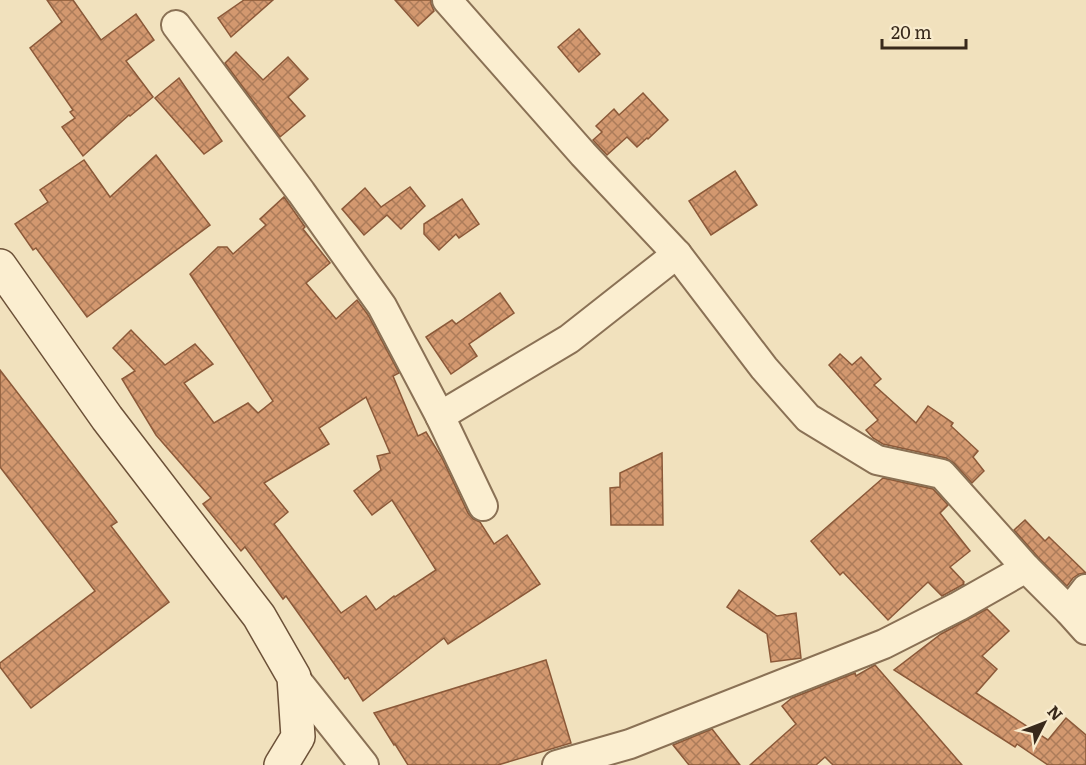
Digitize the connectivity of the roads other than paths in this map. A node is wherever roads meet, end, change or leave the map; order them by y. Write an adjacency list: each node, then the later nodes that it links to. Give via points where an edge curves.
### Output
1 (447, 0): 3 (street)
2 (176, 26): 5 (street, via 382,306)
3 (677, 254): 5 (street, via 569,339); 7 (street, via 764,368 808,418 877,460 942,474)
4 (0, 266): 9 (street, via 107,418 258,616)
5 (440, 416): 6 (street)
6 (483, 506)
7 (1026, 568): 8 (street); 12 (street, via 884,644 630,744)
8 (1080, 610)
9 (294, 677): 10 (street, via 298,737); 11 (street)
10 (281, 765)
11 (364, 765)
12 (557, 765)

